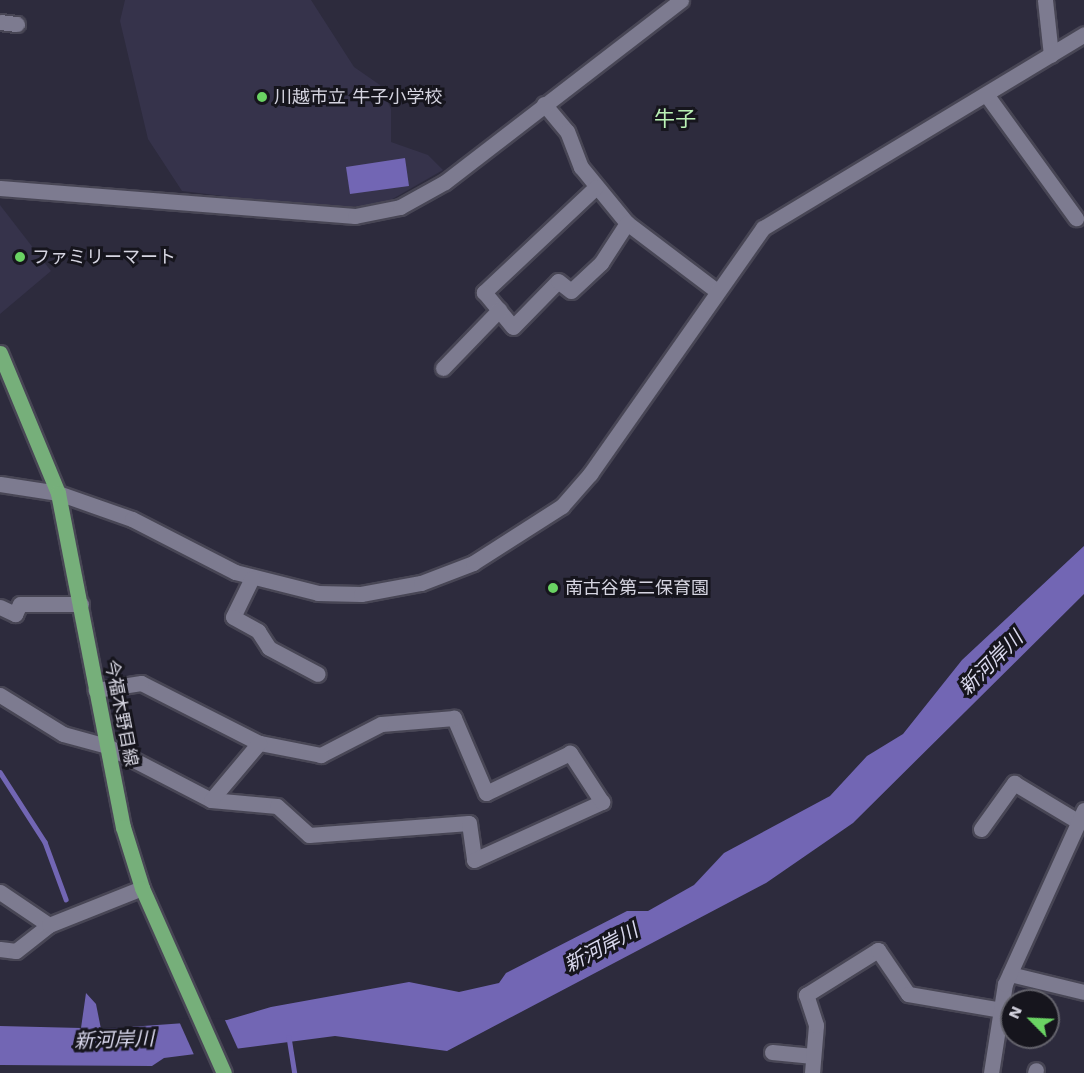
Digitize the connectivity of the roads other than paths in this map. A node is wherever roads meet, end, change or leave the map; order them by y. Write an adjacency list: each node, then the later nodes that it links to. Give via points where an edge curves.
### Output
1 (681, 0): 8 (street)
2 (1045, 0): 6 (street)
3 (0, 22): 4 (street)
4 (17, 24)
5 (1084, 34): 6 (street)
6 (1051, 56): 7 (street)
7 (988, 96): 11 (street); 13 (street, via 763,228)
8 (544, 104): 9 (street, via 567,130 581,167); 10 (street, via 422,198 355,216)
9 (596, 186): 12 (street); 14 (street, via 484,292)
10 (0, 188)
11 (1076, 218)
12 (627, 223): 13 (street); 14 (street, via 601,262 571,291 558,281 513,327)
13 (717, 291): 19 (street, via 590,474 562,506 526,532 432,579 361,594 318,593)
14 (499, 310): 16 (street)
15 (0, 353): 18 (main road, 今福木野目線)
16 (443, 368)
17 (0, 484): 18 (street)
18 (58, 493): 19 (street, via 132,519); 20 (main road, 今福木野目線)
19 (252, 578): 22 (street, via 233,617 258,631 269,648)
20 (81, 604): 21 (street, via 20,604 15,614); 23 (main road, 今福木野目線)
21 (0, 607)
22 (318, 674)
23 (96, 690): 25 (street, via 141,683); 26 (main road, 今福木野目線)
24 (0, 695): 26 (street, via 63,734)
25 (259, 742): 27 (street); 27 (street, via 321,755 381,724 454,718 486,793 570,753 602,802 474,860 469,823 309,835 277,806)
26 (106, 746): 27 (street); 30 (main road, 今福木野目線)
27 (211, 800)
28 (1080, 827): 29 (street, via 1014,783); 34 (street)
29 (981, 829)
30 (142, 888): 32 (street); 41 (main road, 今福木野目線)
31 (0, 892): 32 (street)
32 (49, 925): 33 (street, via 16,951)
33 (0, 949)
34 (1010, 974): 35 (street); 36 (street)
35 (1007, 989)
36 (1084, 992)
37 (1000, 1010): 40 (street, via 908,994 878,950 806,995 816,1025)
38 (1000, 1021): 43 (street)
39 (772, 1052): 40 (street)
40 (813, 1056): 42 (street)
41 (224, 1073)
42 (812, 1073)
43 (991, 1073)

